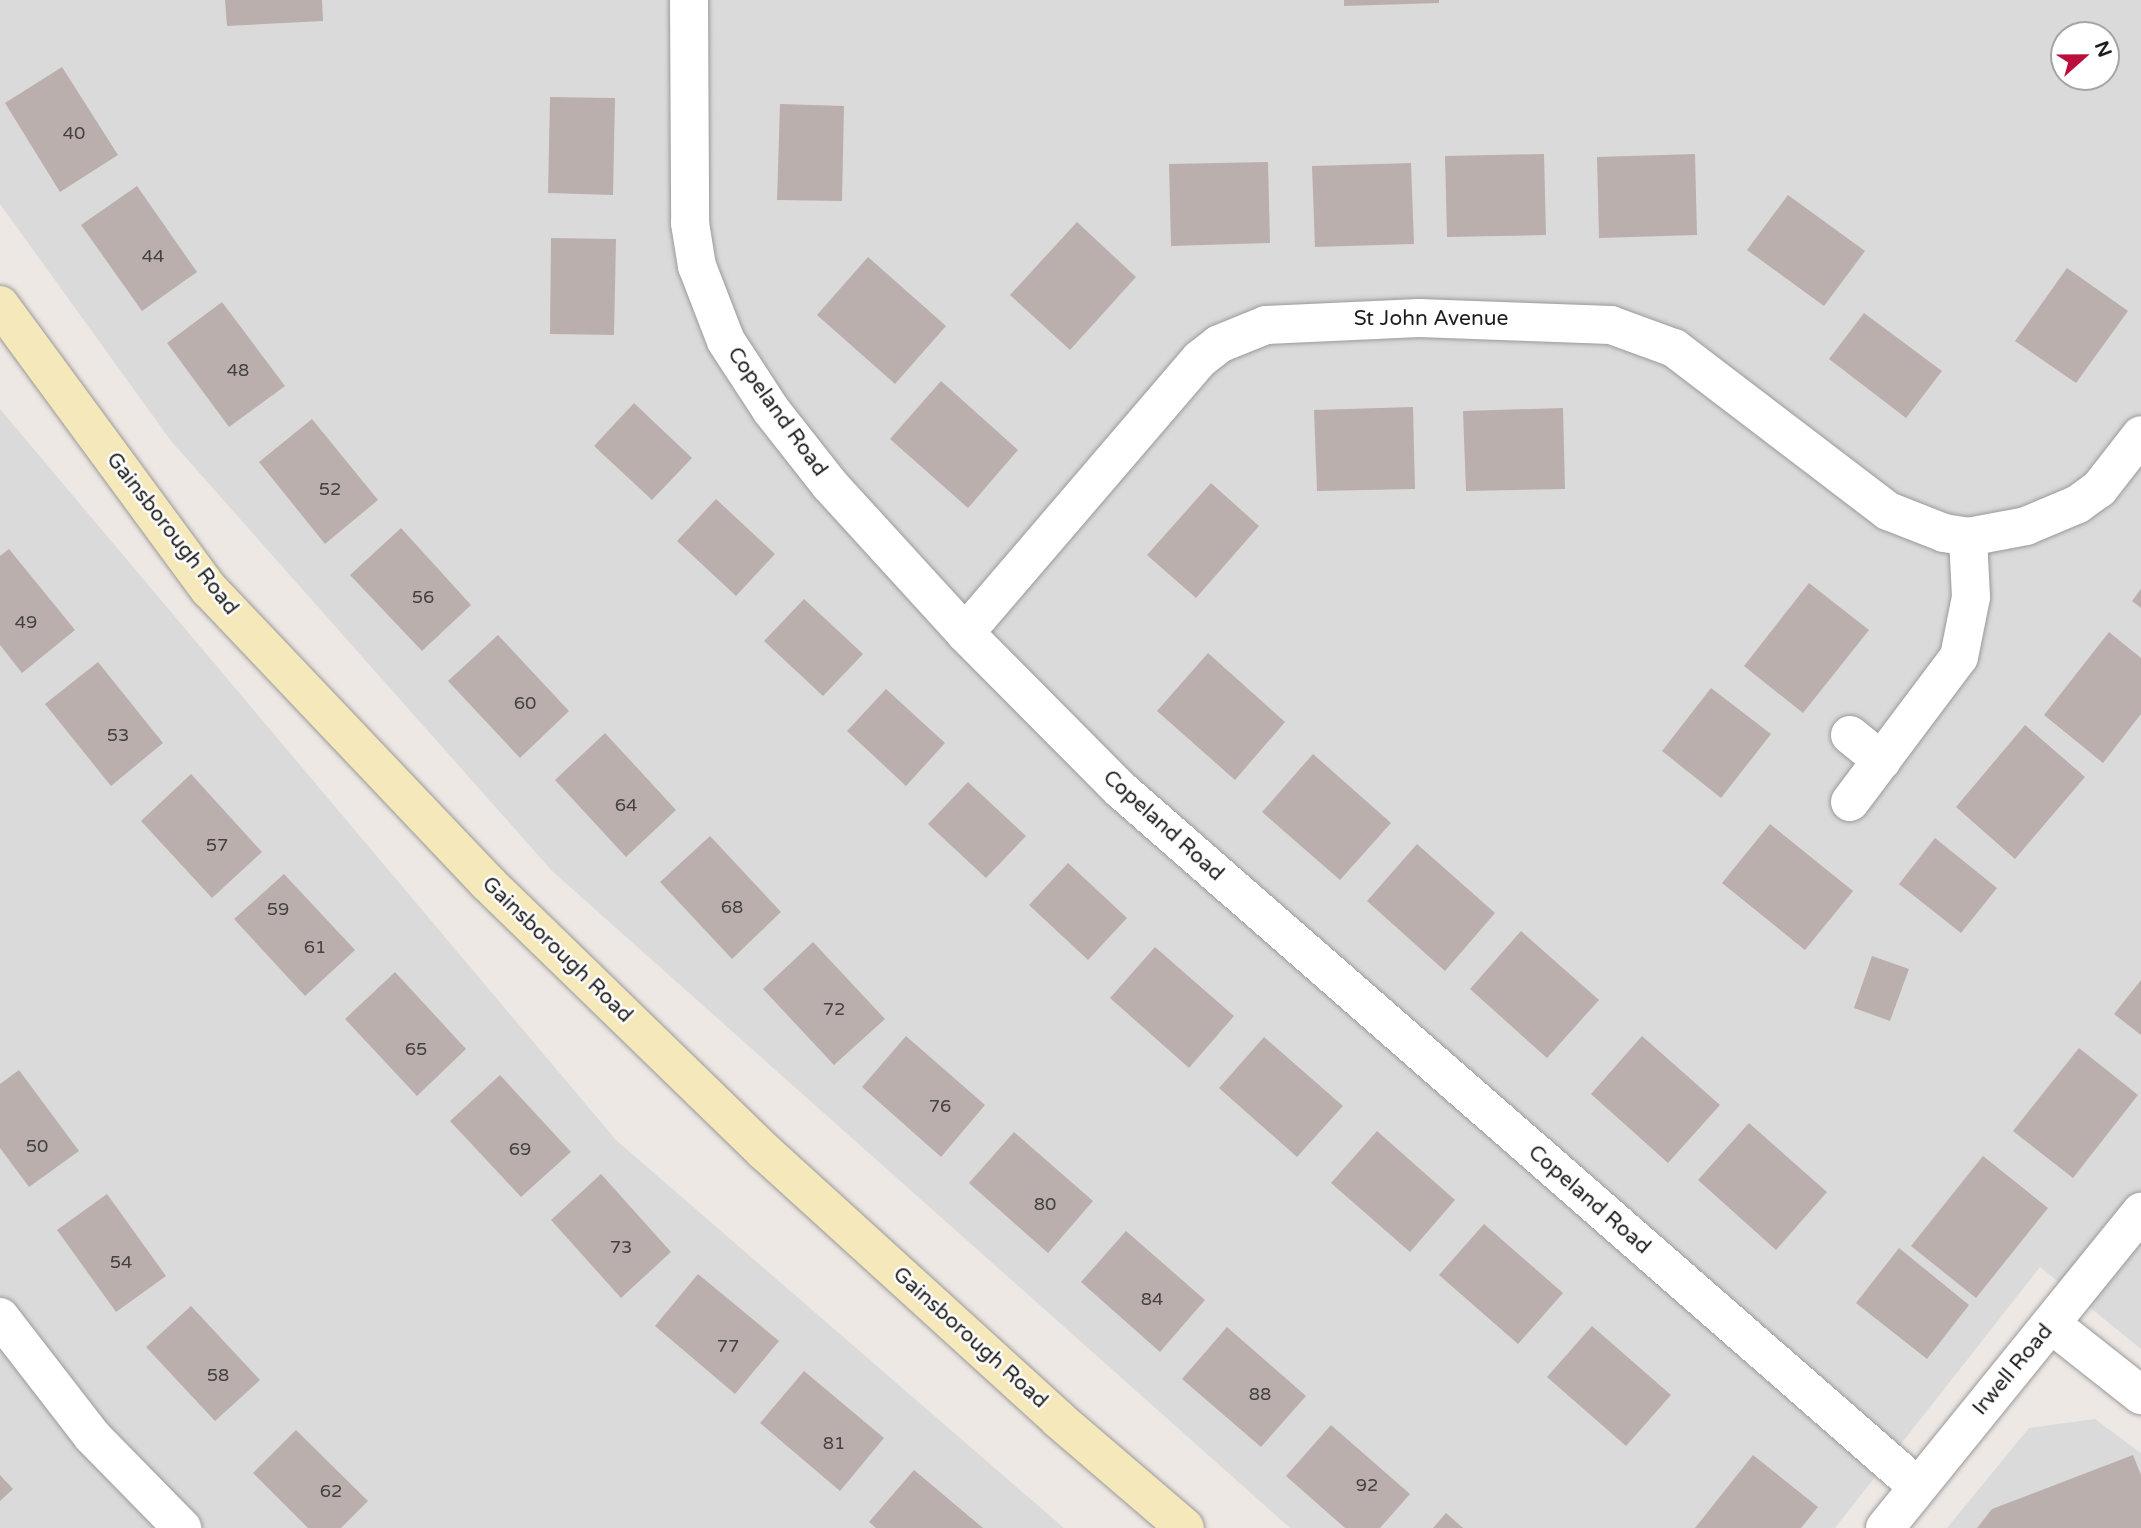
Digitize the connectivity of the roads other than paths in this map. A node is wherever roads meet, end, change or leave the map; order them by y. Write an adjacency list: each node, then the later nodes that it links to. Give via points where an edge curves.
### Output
1 (689, 0): 5 (street, Copeland Road, via 690,223 709,304 726,341 771,410 830,485)
2 (0, 305): 15 (street, Gainsborough Road, via 209,589 487,882 765,1152)
3 (2141, 435): 4 (street, St John Avenue, via 2099,489 2078,504 2026,526)
4 (1968, 537): 5 (street, St John Avenue, via 1944,533 1888,511 1703,369 1644,335 1572,320 1296,320 1242,332 1200,359); 7 (street, via 1971,597 1959,657)
5 (965, 633): 13 (street, Copeland Road, via 1121,790)
6 (1850, 736): 7 (street)
7 (1882, 761): 8 (street)
8 (1850, 802)
9 (2141, 1212): 11 (street, Irwell Road)
10 (0, 1317): 14 (street, via 92,1436)
11 (2051, 1324): 12 (street); 13 (street, Irwell Road)
12 (2141, 1395)
13 (1917, 1486): 16 (street, Irwell Road)
14 (182, 1528)
15 (1185, 1528)
16 (1885, 1528)

